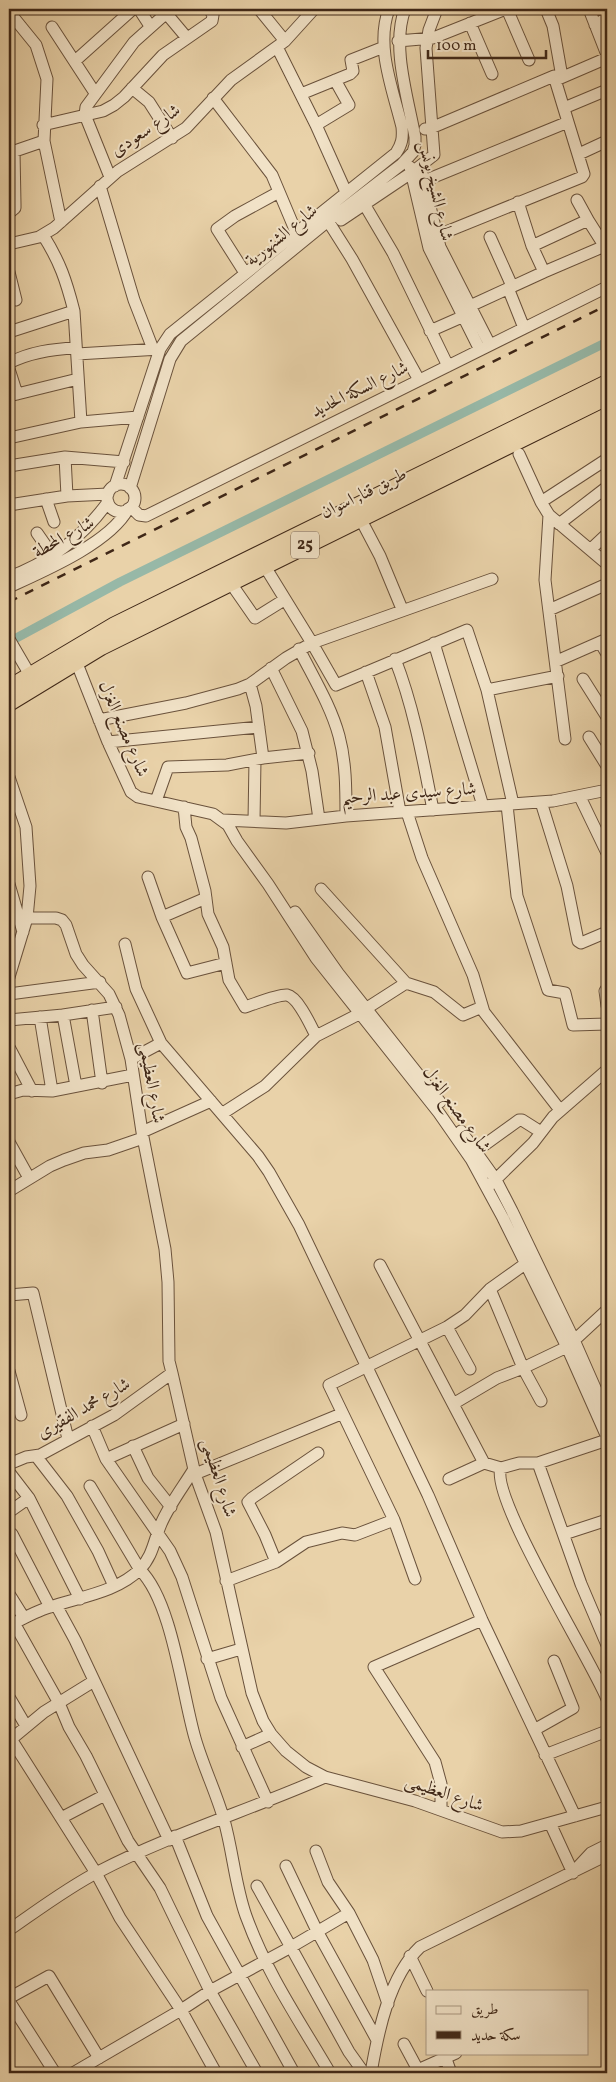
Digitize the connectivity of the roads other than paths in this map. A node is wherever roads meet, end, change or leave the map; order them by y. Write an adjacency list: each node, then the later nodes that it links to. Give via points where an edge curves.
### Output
1 (133, 9): 26 (street)
2 (139, 9): 17 (street)
3 (209, 9): 19 (street, via 214,17 212,21)
4 (259, 9): 22 (street)
5 (314, 9): 22 (street, شارع سعودى)
6 (389, 9): 23 (street, via 383,32)
7 (405, 9): 21 (street)
8 (437, 9): 20 (street)
9 (507, 9): 15 (street); 25 (street)
10 (546, 9): 28 (street, via 553,26)
11 (589, 9): 16 (street)
12 (169, 11): 17 (street); 19 (street)
13 (11, 12): 38 (street, via 36,45 47,79)
14 (607, 18): 16 (street)
15 (470, 23): 20 (street); 27 (street)
16 (596, 24): 24 (street)
17 (150, 26): 32 (street)
18 (52, 27): 26 (street)
19 (187, 38): 30 (street, via 163,54)
20 (426, 39): 21 (street); 40 (street)
21 (398, 41): 45 (street)
22 (281, 44): 33 (street); 34 (street, شارع سعودى, via 244,70)
23 (384, 48): 29 (street, via 353,59 353,72); 41 (street)
24 (607, 57): 28 (street)
25 (529, 60)
26 (74, 61): 32 (street)
27 (492, 74)
28 (559, 78): 35 (street); 40 (street, via 552,76)
29 (335, 80): 33 (street); 39 (street, via 349,105)
30 (132, 88): 36 (street, via 114,105); 42 (street, via 149,102)
31 (607, 91): 35 (street)
32 (95, 93): 36 (street)
33 (301, 94): 39 (street)
34 (213, 98): 42 (street, شارع سعودى, via 195,120); 53 (street, via 262,161)
35 (564, 108): 37 (street)
36 (85, 115): 38 (street); 50 (street)
37 (568, 122): 47 (street); 51 (street)
38 (43, 125): 43 (street)
39 (316, 125): 54 (street)
40 (428, 128): 49 (street, via 434,155)
41 (403, 136): 45 (street, شارع الشيخ يونس); 48 (street, شارع الشيخ يونس); 54 (street, شارع الشنهورية, via 396,153)
42 (172, 138): 50 (street, شارع سعودى)
43 (44, 141): 46 (street); 60 (street)
44 (607, 141): 47 (street)
45 (415, 145): 48 (street, شارع الشنهورية); 49 (street, شارع الشيخ يونس)
46 (12, 152): 58 (street, via 15,208)
47 (579, 154): 57 (street, via 582,177)
48 (408, 158): 49 (street, شارع الشيخ يونس); 55 (street, شارع الشنهورية)
49 (416, 170): 51 (street, شارع الشيخ يونس); 55 (street); 76 (street, شارع الشيخ يونس, via 429,248)
50 (110, 177): 52 (street, شارع سعودى)
51 (424, 181): 64 (street, شارع الشيخ يونس)
52 (100, 186): 60 (street, شارع سعودى); 81 (street, via 134,300)
53 (280, 192): 62 (street); 70 (street, via 217,229)
54 (346, 192): 62 (street, شارع الشنهورية)
55 (362, 200): 61 (street, شارع الشنهورية); 78 (street, via 393,253)
56 (577, 200): 59 (street)
57 (518, 202): 64 (street); 67 (street)
58 (9, 213)
59 (588, 220): 67 (street); 68 (street)
60 (61, 222): 63 (street, شارع سعودى)
61 (329, 224): 87 (street); 99 (street, شارع الشنهورية, via 174,349)
62 (296, 232): 70 (street, شارع الشنهورية)
63 (43, 234): 66 (street, شارع سعودى); 75 (street, via 66,278)
64 (436, 236): 76 (street, شارع الشيخ يونس)
65 (490, 236): 72 (street)
66 (9, 244)
67 (532, 246): 69 (street)
68 (607, 247): 69 (street)
69 (544, 272): 72 (street)
70 (245, 273): 81 (street, شارع الشنهورية)
71 (9, 275): 74 (street)
72 (510, 287): 76 (street); 77 (street)
73 (607, 287): 77 (street, شارع السكة الحديد)
74 (16, 300)
75 (74, 311): 79 (street); 82 (street)
76 (467, 311): 78 (street); 80 (street, شارع الشيخ يونس)
77 (524, 328): 80 (street, شارع السكة الحديد)
78 (430, 331): 84 (street)
79 (9, 332)
80 (485, 348): 84 (street, شارع السكة الحديد)
81 (156, 349): 82 (street); 91 (street, شارع الشنهورية)
82 (77, 351): 83 (street, via 38,352); 86 (street)
83 (9, 363)
84 (448, 366): 87 (street, شارع السكة الحديد)
85 (9, 369): 89 (street)
86 (78, 379): 89 (street); 92 (street)
87 (420, 380): 106 (street, شارع السكة الحديد, via 146,516)
88 (607, 383): 135 (highway, طريق قنا, اسوان / 25, via 115,625)
89 (13, 395)
90 (607, 397): 108 (highway, طريق قنا, اسوان / 25)
91 (138, 417): 92 (street); 97 (street, شارع الشنهورية)
92 (81, 422): 93 (street)
93 (9, 438)
94 (518, 454): 104 (street)
95 (65, 457): 97 (street); 98 (street); 102 (street)
96 (607, 459): 104 (street)
97 (124, 462): 101 (street, شارع الشنهورية)
98 (9, 466)
99 (130, 488): 101 (street, via 122,484); 106 (street, via 134,495)
100 (607, 488): 110 (street)
101 (110, 494): 102 (street); 106 (street, via 116,511); 114 (street, شارع المحطة, via 83,532)
102 (67, 496): 103 (street)
103 (46, 499): 105 (street); 109 (street)
104 (541, 502): 107 (street)
105 (9, 506)
106 (130, 508): 117 (street, شارع المحطة, via 119,524 66,558)
107 (549, 515): 110 (street); 123 (street, via 545,580)
108 (360, 518): 116 (highway, طريق قنا, اسوان / 25); 122 (street)
109 (54, 522)
110 (559, 524): 113 (street)
111 (37, 533): 114 (street)
112 (607, 534): 113 (street)
113 (591, 549): 115 (street)
114 (53, 556): 117 (street, شارع المحطة)
115 (607, 564)
116 (264, 565): 119 (highway, طريق قنا, اسوان / 25); 121 (street)
117 (9, 577)
118 (492, 579): 122 (street)
119 (230, 582): 121 (street, via 254,618); 131 (highway, طريق قنا, اسوان / 25)
120 (607, 584): 123 (street)
121 (284, 600): 126 (street)
122 (402, 610): 126 (street)
123 (549, 610): 132 (street)
124 (9, 640): 135 (street)
125 (604, 640): 129 (street); 132 (street)
126 (312, 643): 128 (street); 134 (street, via 336,685)
127 (434, 643): 130 (street); 140 (street, via 467,630); 158 (street)
128 (299, 649): 133 (street); 162 (street, via 339,736)
129 (607, 654)
130 (395, 659): 134 (street); 160 (street, via 406,688)
131 (76, 661): 141 (highway, طريق قنا, اسوان / 25); 143 (street, شارع مصنع الغزل)
132 (557, 661): 136 (street)
133 (272, 668): 138 (street); 148 (street, via 293,708)
134 (366, 672): 161 (street, via 384,728)
135 (30, 675): 139 (highway, طريق قنا, اسوان / 25)
136 (558, 676): 140 (street); 146 (street)
137 (583, 679): 142 (street)
138 (250, 684): 143 (street, via 186,703); 144 (street)
139 (9, 688)
140 (487, 690): 157 (street)
141 (9, 704)
142 (607, 717)
143 (99, 720): 147 (street, شارع مصنع الغزل)
144 (258, 727): 147 (street); 149 (street)
145 (589, 737): 150 (street)
146 (565, 739)
147 (108, 742): 155 (street, شارع مصنع الغزل, via 131,792)
148 (309, 753): 149 (street); 163 (street)
149 (259, 759): 155 (street, via 214,766 168,767); 165 (street)
150 (607, 766)
151 (9, 777): 172 (street, via 23,814 28,840)
152 (607, 780): 153 (street)
153 (602, 790): 154 (street, شارع سيدى عبد الرحيم)
154 (580, 797): 156 (street, شارع سيدى عبد الرحيم); 166 (street)
155 (156, 801): 159 (street, شارع مصنع الغزل)
156 (541, 802): 157 (street, شارع سيدى عبد الرحيم); 174 (street, via 567,886 578,941)
157 (510, 804): 158 (street, شارع سيدى عبد الرحيم); 191 (street, via 517,896 548,990 567,994 573,1025)
158 (483, 806): 160 (street, شارع سيدى عبد الرحيم)
159 (184, 807): 164 (street, شارع مصنع الغزل, via 213,814); 170 (street, via 186,827)
160 (434, 810): 161 (street, شارع سيدى عبد الرحيم)
161 (403, 812): 162 (street, شارع سيدى عبد الرحيم); 185 (street, via 473,975)
162 (346, 816): 163 (street, شارع سيدى عبد الرحيم)
163 (319, 819): 165 (street, شارع سيدى عبد الرحيم, via 286,823)
164 (223, 820): 165 (street, شارع سيدى عبد الرحيم); 187 (street, شارع مصنع الغزل, via 245,839)
165 (254, 821)
166 (607, 853)
167 (148, 877): 171 (street)
168 (9, 884): 173 (street)
169 (321, 890): 180 (street)
170 (206, 898): 171 (street); 177 (street, via 208,914)
171 (162, 917): 177 (street, via 187,974)
172 (28, 918): 173 (street); 179 (street, شارع العظيمى, via 62,920 76,954)
173 (23, 932): 178 (street)
174 (603, 934): 176 (street)
175 (125, 944): 193 (street, via 136,988)
176 (607, 945)
177 (226, 963): 192 (street, via 229,980 245,1007 283,996 292,997)
178 (9, 977)
179 (100, 982): 182 (street); 184 (street, شارع العظيمى)
180 (406, 983): 185 (street, via 434,992 465,1016); 187 (street)
181 (607, 988): 183 (street, via 604,991)
182 (9, 994)
183 (607, 1006)
184 (116, 1007): 186 (street); 195 (street, شارع العظيمى)
185 (482, 1007): 204 (street)
186 (92, 1010): 188 (street); 198 (street)
187 (364, 1010): 192 (street); 209 (street, شارع مصنع الغزل); 211 (street, شارع مصنع الغزل)
188 (63, 1015): 189 (street); 199 (street)
189 (40, 1017): 190 (street); 201 (street)
190 (9, 1020)
191 (607, 1024)
192 (316, 1036): 205 (street, via 265,1086)
193 (161, 1043): 195 (street); 203 (street)
194 (9, 1047): 200 (street)
195 (131, 1058): 197 (street, شارع العظيمى)
196 (607, 1070): 204 (street)
197 (133, 1075): 198 (street); 207 (street, شارع العظيمى)
198 (102, 1083): 199 (street)
199 (76, 1086): 201 (street)
200 (32, 1091): 201 (street); 202 (street)
201 (52, 1091)
202 (9, 1094)
203 (211, 1101): 205 (street); 207 (street)
204 (560, 1110): 206 (street)
205 (222, 1113): 221 (street, via 258,1156 276,1184)
206 (541, 1132): 209 (street, via 519,1120); 211 (street)
207 (143, 1135): 210 (street, via 108,1150 64,1160); 225 (street, شارع العظيمى, via 165,1249)
208 (9, 1142): 210 (street)
209 (476, 1151): 211 (street, شارع مصنع الغزل)
210 (29, 1178): 212 (street)
211 (492, 1183): 213 (street, شارع مصنع الغزل); 220 (street, شارع مصنع الغزل)
212 (9, 1191)
213 (526, 1264): 215 (street); 220 (street, شارع مصنع الغزل)
214 (380, 1266): 219 (street)
215 (490, 1289): 218 (street, via 465,1315); 222 (street)
216 (9, 1295): 234 (street, via 33,1293)
217 (607, 1310): 220 (street)
218 (447, 1327): 219 (street); 223 (street)
219 (420, 1340): 221 (street); 227 (street)
220 (571, 1343): 222 (street); 230 (street, شارع مصنع الغزل); 233 (street, شارع مصنع الغزل)
221 (366, 1365): 228 (street, via 329,1384); 263 (street)
222 (523, 1368): 226 (street); 227 (street, via 497,1378)
223 (470, 1369)
224 (9, 1371): 229 (street)
225 (172, 1374): 231 (street, شارع العظيمى); 232 (street, شارع محمد الفقيرى, via 122,1410)
226 (542, 1401)
227 (452, 1404): 239 (street)
228 (341, 1414): 243 (street); 250 (street)
229 (21, 1415)
230 (607, 1415)
231 (184, 1424): 235 (street); 243 (street, شارع العظيمى)
232 (92, 1426): 234 (street, شارع محمد الفقيرى); 238 (street)
233 (607, 1438): 240 (street)
234 (68, 1439): 237 (street, شارع محمد الفقيرى)
235 (133, 1446): 238 (street); 248 (street, via 148,1478)
236 (318, 1453): 255 (street, via 248,1502)
237 (36, 1456): 241 (street, شارع محمد الفقيرى); 259 (street, via 67,1496)
238 (106, 1459): 254 (street)
239 (484, 1463): 242 (street); 245 (street)
240 (538, 1463): 242 (street, via 519,1463); 253 (street)
241 (9, 1464)
242 (501, 1468): 271 (street, via 499,1474 508,1504 523,1540)
243 (195, 1471): 248 (street); 258 (street, شارع العظيمى, via 216,1532)
244 (9, 1472): 247 (street)
245 (449, 1479)
246 (90, 1486): 256 (street)
247 (29, 1498): 249 (street); 261 (street)
248 (171, 1507): 254 (street)
249 (9, 1512)
250 (394, 1520): 255 (street, via 355,1535 342,1533 306,1542); 257 (street)
251 (607, 1520): 253 (street)
252 (12, 1534): 262 (street)
253 (564, 1534): 265 (street)
254 (157, 1535): 256 (street, via 151,1554); 267 (street, via 170,1551 182,1577)
255 (276, 1562): 258 (street)
256 (140, 1570): 259 (street); 287 (street, via 152,1584 164,1614 195,1738)
257 (415, 1579)
258 (226, 1581): 266 (street, شارع العظيمى)
259 (114, 1586): 261 (street)
260 (9, 1594): 264 (street)
261 (80, 1599): 262 (street)
262 (53, 1606): 264 (street); 269 (street, via 75,1640)
263 (482, 1620): 274 (street); 284 (street, via 374,1667 435,1762 441,1784)
264 (16, 1623): 272 (street)
265 (607, 1645)
266 (241, 1650): 267 (street); 276 (street, شارع العظيمى, via 257,1707)
267 (207, 1659): 278 (street)
268 (554, 1661): 274 (street, via 573,1708)
269 (94, 1681): 272 (street); 289 (street)
270 (9, 1697): 273 (street)
271 (607, 1699)
272 (59, 1702): 273 (street); 281 (street)
273 (26, 1726): 277 (street)
274 (534, 1730): 279 (street)
275 (607, 1731): 279 (street)
276 (271, 1734): 278 (street); 280 (street, شارع العظيمى, via 306,1767)
277 (10, 1740): 286 (street)
278 (242, 1747): 282 (street)
279 (545, 1755): 285 (street)
280 (325, 1777): 282 (street); 284 (street, شارع العظيمى)
281 (105, 1795): 286 (street); 292 (street)
282 (268, 1802): 287 (street)
283 (607, 1807): 285 (street, شارع العظيمى)
284 (441, 1809): 288 (street, شارع العظيمى, via 502,1832 521,1831)
285 (575, 1816): 288 (street, شارع العظيمى)
286 (61, 1818): 295 (street)
287 (224, 1818): 289 (street); 303 (street, via 239,1894)
288 (550, 1823): 296 (street)
289 (172, 1838): 292 (street); 304 (street, via 207,1916)
290 (607, 1845): 296 (street, via 591,1853)
291 (316, 1851): 298 (street, via 328,1882)
292 (136, 1853): 295 (street); 306 (street, via 160,1888)
293 (607, 1855): 296 (street)
294 (286, 1866): 300 (street)
295 (96, 1873): 299 (street); 309 (street, via 120,1918)
296 (573, 1873): 302 (street, via 420,1947)
297 (257, 1886): 301 (street)
298 (349, 1913): 300 (street); 308 (street, via 373,1960)
299 (9, 1930)
300 (317, 1930): 301 (street); 310 (street)
301 (291, 1947): 303 (street); 321 (street)
302 (410, 1956): 305 (street); 308 (street)
303 (264, 1962): 304 (street); 320 (street)
304 (240, 1975): 306 (street); 319 (street)
305 (427, 1990)
306 (210, 1991): 309 (street); 318 (street)
307 (9, 1999): 313 (street, via 49,1976); 315 (street)
308 (388, 2004): 310 (street)
309 (181, 2010): 313 (street); 317 (street)
310 (376, 2040): 322 (street)
311 (404, 2044): 314 (street)
312 (451, 2056): 314 (street); 323 (street)
313 (100, 2058): 316 (street)
314 (415, 2071)
315 (55, 2073)
316 (74, 2073)
317 (216, 2073)
318 (257, 2073)
319 (294, 2073)
320 (330, 2073)
321 (364, 2073)
322 (371, 2073)
323 (452, 2073)

